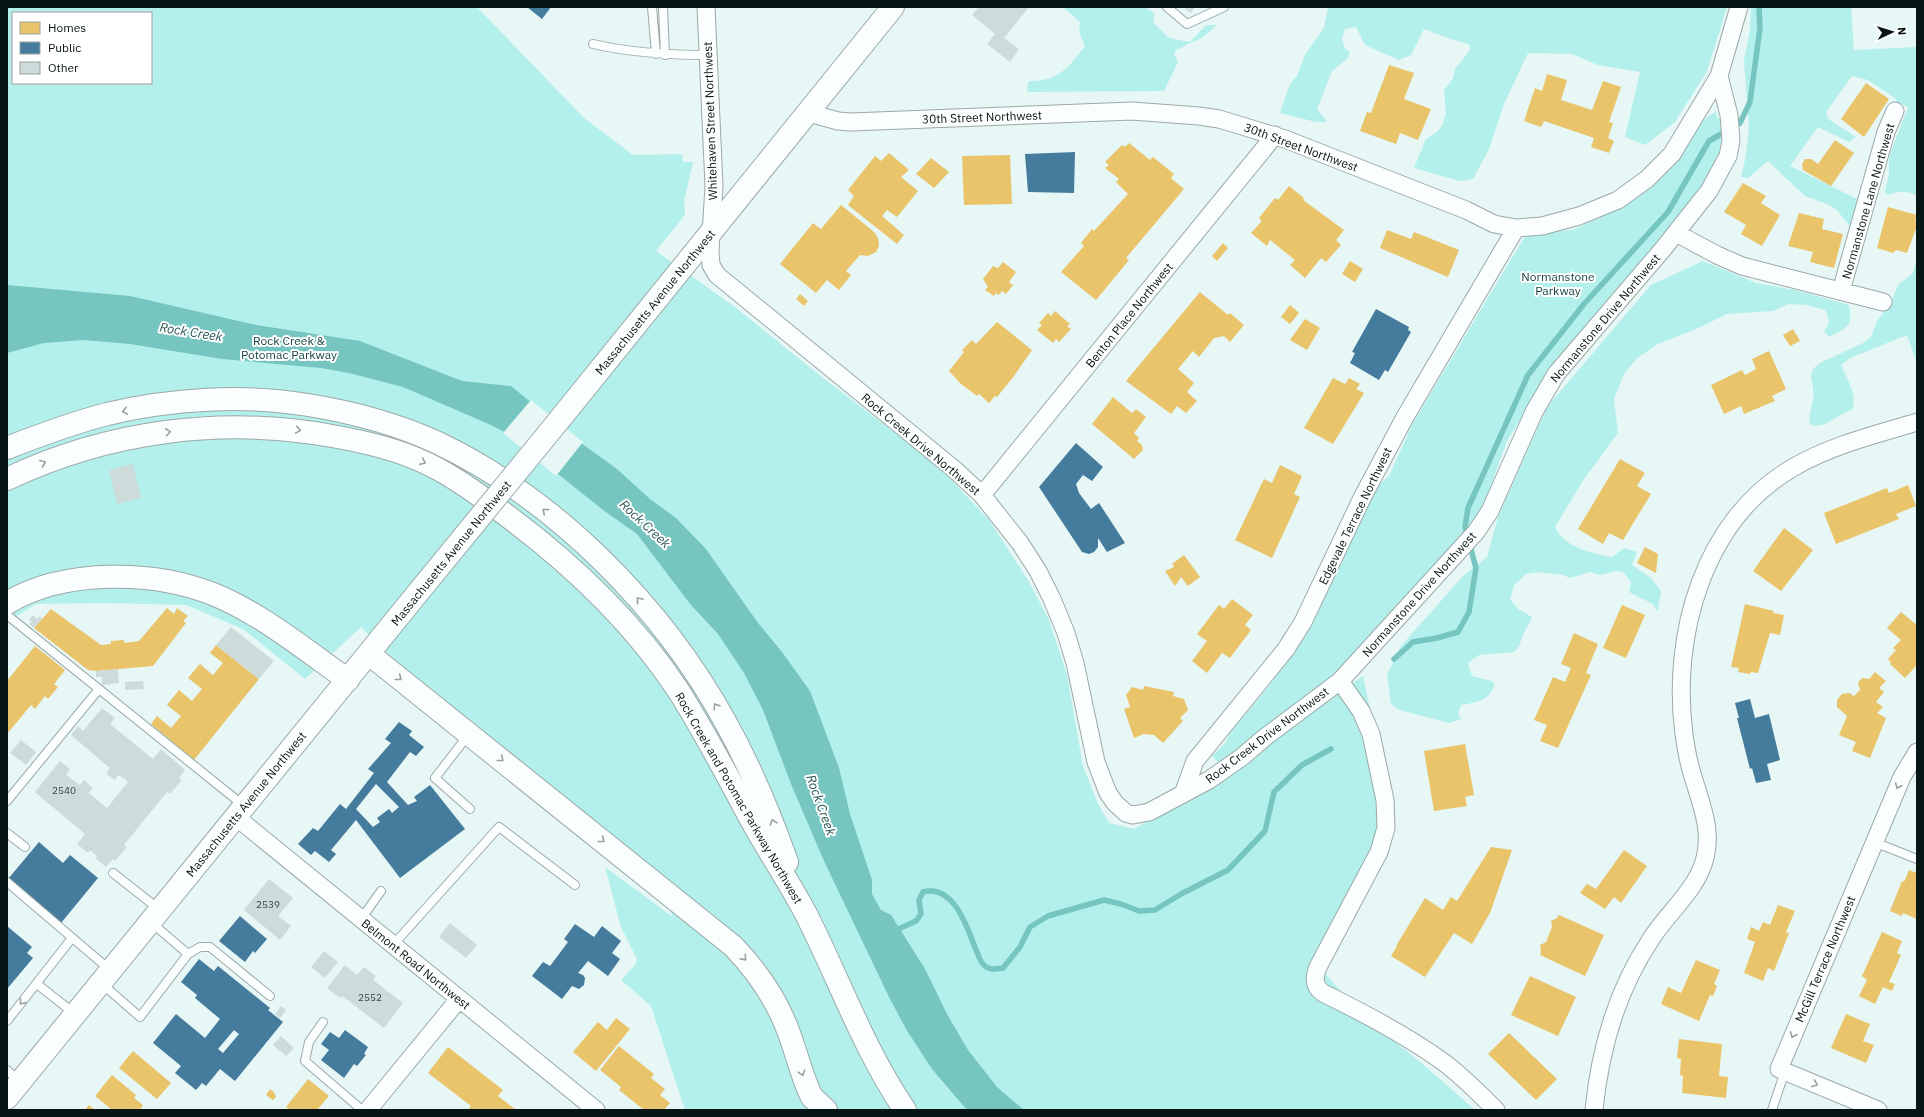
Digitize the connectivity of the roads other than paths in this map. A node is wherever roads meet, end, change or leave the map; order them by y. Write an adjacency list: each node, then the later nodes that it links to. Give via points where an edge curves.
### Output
1 (652, 7): 9 (lane)
2 (663, 7): 10 (lane)
3 (706, 7): 11 (street, Whitehaven Street Northwest)
4 (894, 7): 14 (main road, Massachusetts Avenue Northwest)
5 (1167, 7): 6 (lane, via 1187,24)
6 (1224, 7)
7 (1739, 7): 12 (street)
8 (593, 44): 9 (lane, via 623,51)
9 (656, 54): 10 (lane)
10 (665, 55): 11 (lane)
11 (708, 55): 18 (street, Whitehaven Street Northwest, via 714,186)
12 (1719, 76): 16 (street, 30th Street Northwest, via 1672,154 1633,191 1606,206 1579,216 1542,226); 17 (street, Normanstone Drive Northwest, via 1729,114 1731,137 1728,156 1710,191)
13 (1895, 111): 19 (street, Normanstone Lane Northwest, via 1886,132)
14 (809, 113): 15 (street, 30th Street Northwest, via 851,122 1132,111 1165,112 1219,119); 18 (main road, Massachusetts Avenue Northwest)
15 (1275, 136): 16 (street, 30th Street Northwest, via 1466,210 1494,224); 24 (street, Benton Place Northwest)
16 (1516, 228): 33 (street, Edgevale Terrace Northwest, via 1405,417 1362,498 1303,622 1286,649 1195,761)
17 (1676, 233): 19 (street, Normanstone Lane Northwest, via 1742,266); 29 (street, Normanstone Drive Northwest, via 1556,374 1534,412 1490,511 1474,534)
18 (710, 235): 24 (street, Rock Creek Drive Northwest, via 711,265 718,275 954,468); 27 (main road, Massachusetts Avenue Northwest, bridge)
19 (1841, 291): 20 (street, Normanstone Lane Northwest)
20 (1883, 302)
21 (1917, 422): 66 (street, via 1830,449 1791,468 1748,504 1728,529 1713,555 1690,614 1681,668 1685,740 1707,826 1705,860 1692,885 1651,938 1622,992 1604,1049)
22 (7, 448): 45 (main road, Rock Creek and Potomac Parkway Northwest, one-way to 22, via 768,809 745,759 725,721 682,655 634,594 580,539 541,507 466,457 410,431 373,419 306,405 241,400 177,403 109,414 51,431)
23 (7, 480): 45 (main road, Rock Creek and Potomac Parkway Northwest, one-way to 45, via 58,458 113,441 180,430 218,427 290,429 356,440 391,450 443,471 469,487 554,552 603,598 636,634 703,730)
24 (982, 495): 33 (street, Rock Creek Drive Northwest, via 1020,543 1052,599 1075,663 1096,762 1108,793 1121,810 1133,815 1149,812)
25 (7, 603): 28 (main road, via 34,590 71,581 114,577 165,581 213,594 236,606 266,623)
26 (7, 615): 30 (lane)
27 (368, 654): 28 (main road, Massachusetts Avenue Northwest); 31 (main road, one-way to 31)
28 (348, 680): 36 (main road, Massachusetts Avenue Northwest)
29 (1340, 681): 33 (street, Rock Creek Drive Northwest, via 1242,757); 65 (street, Rock Creek Drive Northwest, via 1361,711 1371,734 1383,790 1386,828 1379,852 1318,967 1316,986 1323,993 1388,1027 1426,1051 1463,1079)
30 (99, 689): 34 (lane); 36 (lane)
31 (469, 734): 35 (lane, via 435,778); 63 (main road, one-way to 63, via 716,931 741,954 771,995 788,1031 809,1091)
32 (1917, 752): 38 (street, McGill Terrace Northwest, one-way to 38, via 1902,778)
33 (1183, 794)
34 (7, 801)
35 (470, 809)
36 (240, 812): 46 (main road, Massachusetts Avenue Northwest); 47 (street, Belmont Road Northwest)
37 (7, 833): 39 (lane)
38 (1874, 842): 40 (lane); 58 (street, McGill Terrace Northwest, one-way to 58, via 1779,1068)
39 (25, 847)
40 (1917, 860)
41 (113, 872): 46 (lane)
42 (7, 882): 48 (lane)
43 (576, 885): 49 (lane, via 499,827)
44 (381, 891): 47 (lane)
45 (804, 912): 64 (main road, Rock Creek and Potomac Parkway Northwest, via 884,1074)
46 (156, 917): 50 (lane); 51 (main road, Massachusetts Avenue Northwest)
47 (361, 919): 49 (street, Belmont Road Northwest)
48 (72, 938): 51 (lane); 52 (lane)
49 (394, 945): 54 (street, Belmont Road Northwest)
50 (188, 954): 51 (lane, via 140,1017); 53 (lane, via 200,948 210,948)
51 (106, 977): 55 (main road, Massachusetts Avenue Northwest)
52 (37, 984): 55 (lane); 56 (lane, one-way to 56)
53 (270, 996)
54 (459, 999): 61 (street); 62 (street, Belmont Road Northwest)
55 (76, 1014): 59 (main road, Massachusetts Avenue Northwest)
56 (7, 1021)
57 (323, 1022): 60 (lane, via 309,1042 305,1061)
58 (1785, 1071): 67 (lane); 68 (street, one-way to 68)
59 (11, 1084)
60 (362, 1110)
61 (368, 1110)
62 (596, 1110)
63 (826, 1110)
64 (905, 1110)
65 (1496, 1110)
66 (1594, 1110)
67 (1772, 1110)
68 (1878, 1110)

